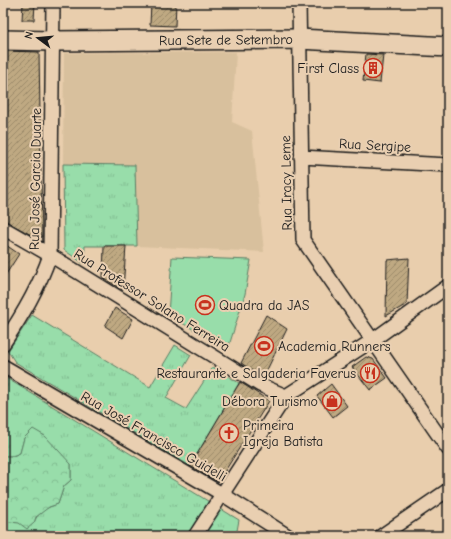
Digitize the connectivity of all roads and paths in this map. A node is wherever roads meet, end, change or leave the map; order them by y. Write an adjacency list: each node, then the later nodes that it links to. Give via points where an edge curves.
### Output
1 (53, 3): 5 (street, Rua José Garcia Duarte)
2 (299, 3): 3 (street, Rua Iracy Leme)
3 (299, 39): 5 (main road, Rua Sete de Setembro); 6 (main road, Rua Sete de Setembro); 7 (street, Rua Iracy Leme)
4 (3, 40): 5 (main road, Rua Sete de Setembro)
5 (53, 41): 10 (street, Rua José Garcia Duarte)
6 (448, 47)
7 (301, 157): 8 (street, Rua Sergipe); 12 (street, Rua Iracy Leme, via 303,240)
8 (448, 165)
9 (3, 228): 10 (street, Rua Professor Solano Ferreira)
10 (50, 255): 13 (street, Rua José Garcia Duarte, via 32,298); 15 (street, Rua Professor Solano Ferreira, via 260,386)
11 (448, 286): 12 (street)
12 (373, 340): 15 (street); 16 (street, Rua Iracy Leme)
13 (3, 344)
14 (3, 366): 18 (street, Rua José Francisco Guidelli)
15 (286, 396): 18 (street)
16 (448, 449)
17 (448, 490): 21 (street)
18 (222, 494): 19 (street); 20 (street, Rua José Francisco Guidelli)
19 (195, 536)
20 (288, 536)
21 (380, 536)

